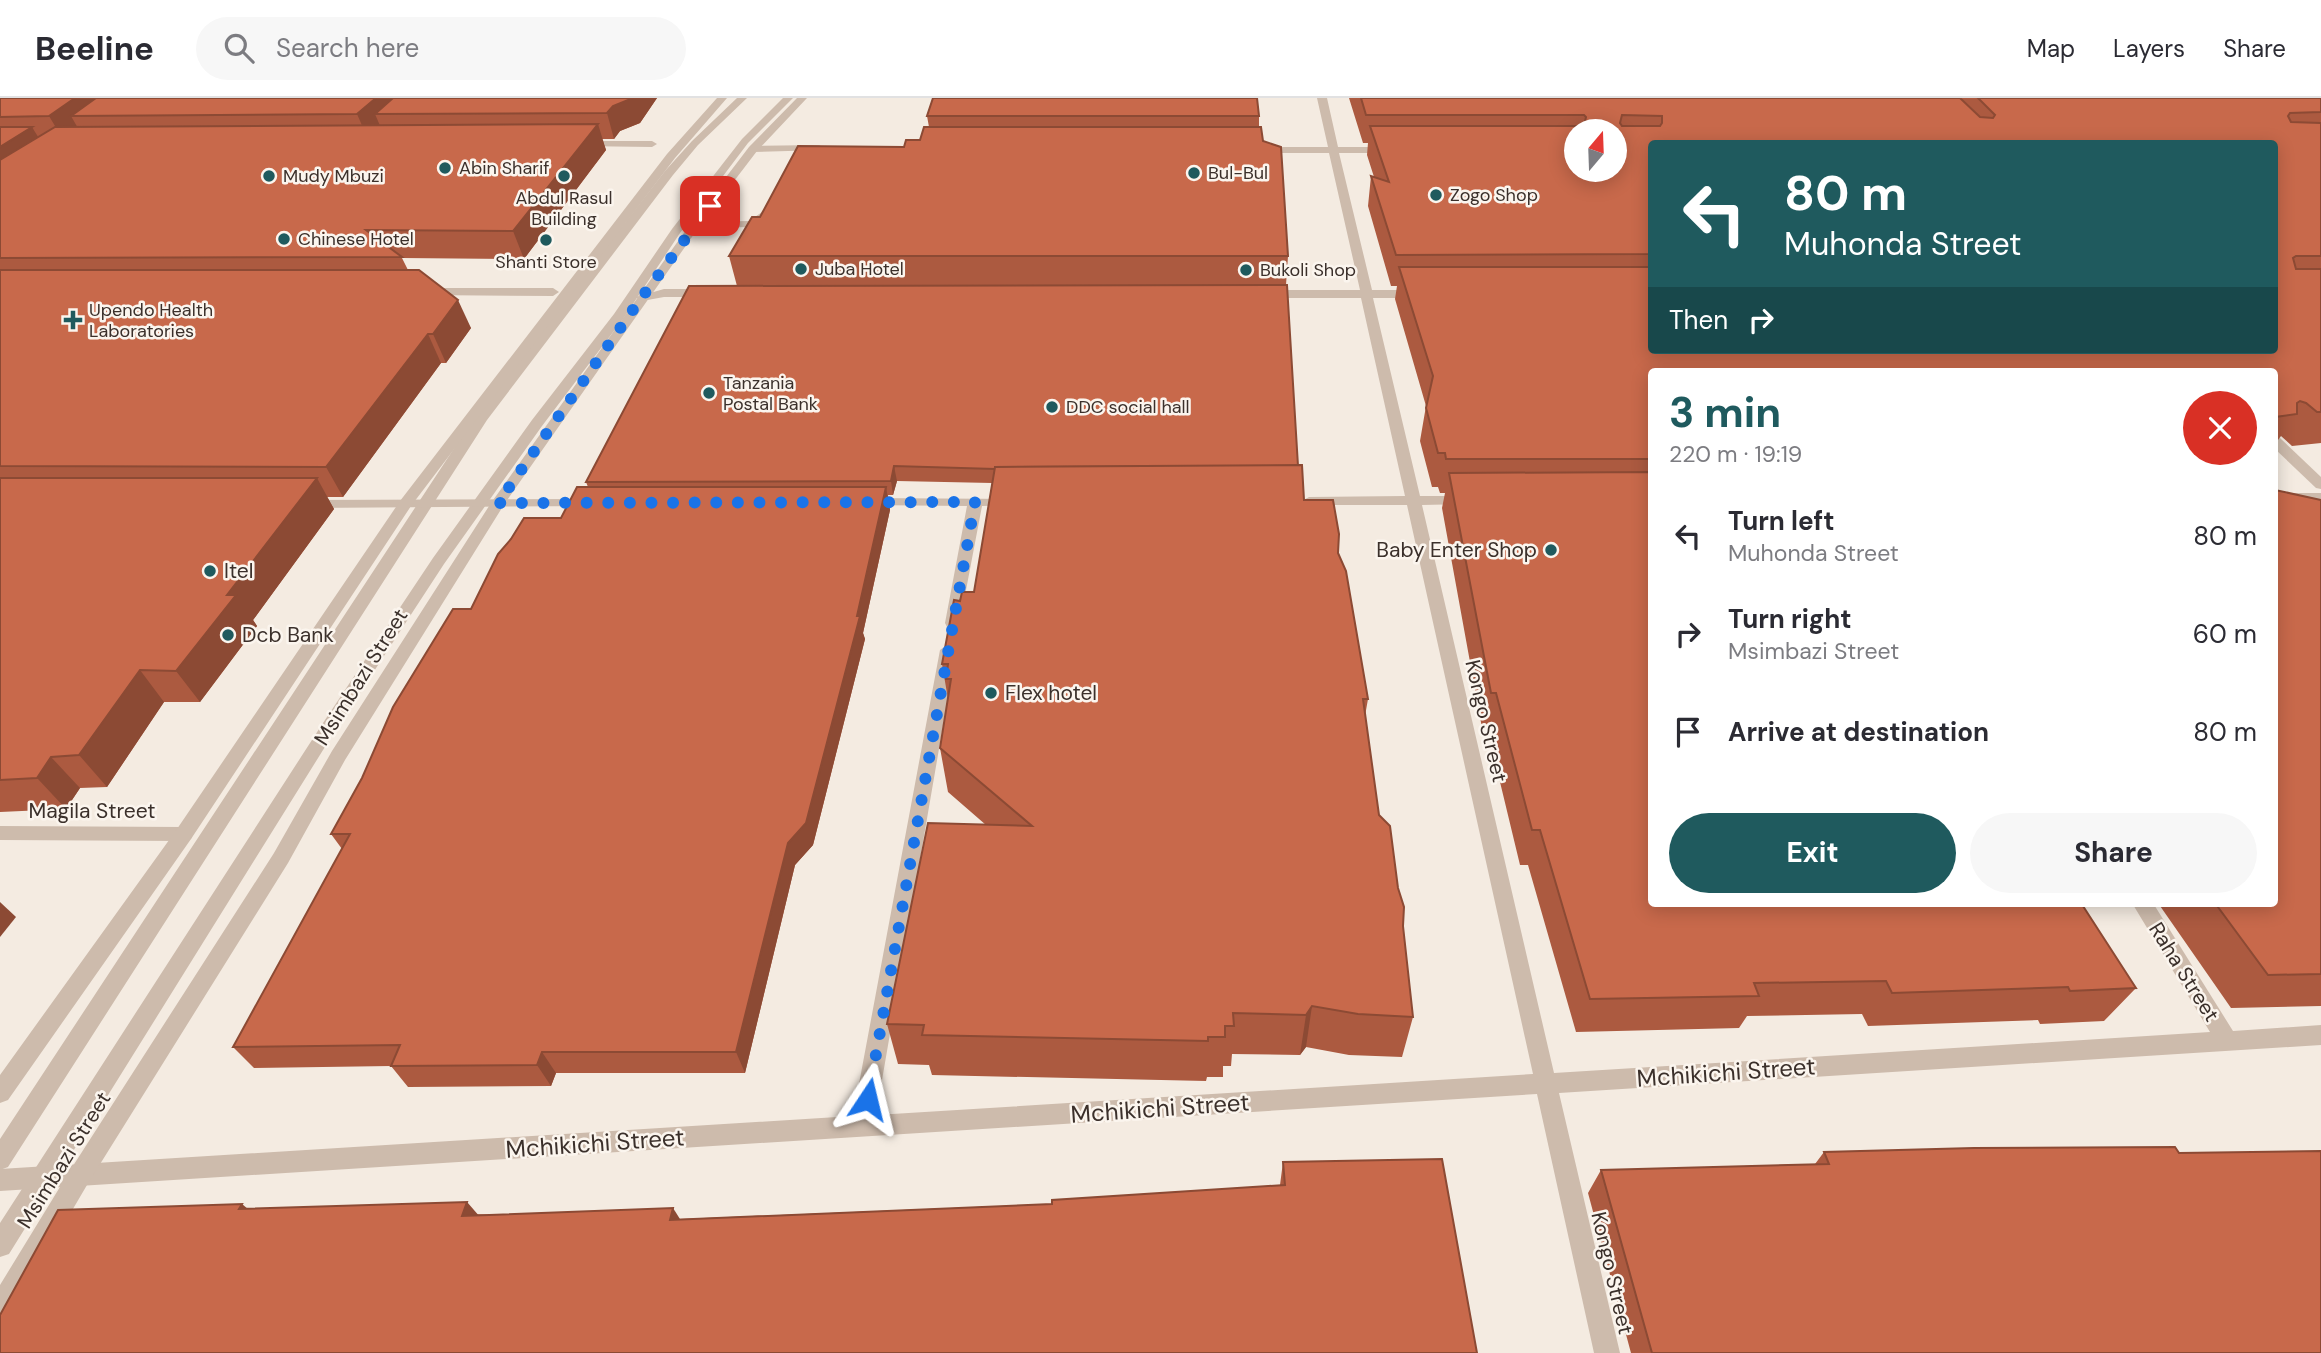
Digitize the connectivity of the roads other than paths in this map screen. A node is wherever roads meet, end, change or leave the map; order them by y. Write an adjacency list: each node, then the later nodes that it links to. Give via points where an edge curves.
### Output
1 (722, 98): 36 (street, via 671,156)
2 (742, 98): 37 (street, via 669,173 481,418)
3 (788, 98): 32 (street, via 745,141 676,231)
4 (802, 98): 8 (street, Msimbazi Street)
5 (1322, 98): 11 (street, Kongo Street)
6 (569, 144): 7 (street)
7 (652, 144)
8 (753, 149): 9 (street, via 802,153); 14 (street, Msimbazi Street)
9 (831, 149)
10 (1238, 150): 11 (street)
11 (1334, 150): 12 (street); 19 (street, Kongo Street)
12 (1401, 150)
13 (775, 204): 14 (street, via 752,224)
14 (695, 225): 21 (street, Msimbazi Street)
15 (415, 292): 16 (street)
16 (553, 292)
17 (719, 293): 21 (street)
18 (1256, 294): 19 (street)
19 (1366, 294): 20 (street); 28 (street, Kongo Street)
20 (1434, 294)
21 (642, 297): 33 (street, Msimbazi Street)
22 (2278, 444): 23 (street)
23 (2321, 485)
24 (2278, 497): 25 (street)
25 (2321, 497)
26 (1479, 500): 28 (street)
27 (1290, 501): 28 (street)
28 (1413, 501): 43 (street, Kongo Street)
29 (852, 502): 30 (street)
30 (975, 502): 31 (street); 45 (street)
31 (1030, 502)
32 (479, 503): 33 (street); 37 (street); 48 (street, via 327,730)
33 (498, 503): 34 (street); 47 (street, Msimbazi Street, via 338,756 282,858)
34 (606, 503)
35 (290, 504): 36 (street)
36 (405, 504): 37 (street); 39 (street)
37 (426, 504): 46 (street)
38 (0, 833): 39 (street, Magila Street)
39 (184, 834): 44 (street)
40 (2144, 907): 42 (street, Raha Street)
41 (2321, 1035): 42 (street, Mchikichi Street)
42 (2227, 1041): 43 (street, Mchikichi Street)
43 (1545, 1083): 45 (street, Mchikichi Street); 52 (street, Kongo Street)
44 (0, 1093)
45 (863, 1126): 47 (street, Mchikichi Street)
46 (0, 1159)
47 (79, 1177): 48 (street, Mchikichi Street); 51 (street, Msimbazi Street)
48 (43, 1178): 49 (street, Mchikichi Street); 50 (street)
49 (0, 1180)
50 (0, 1245)
51 (0, 1309)
52 (1607, 1353)

